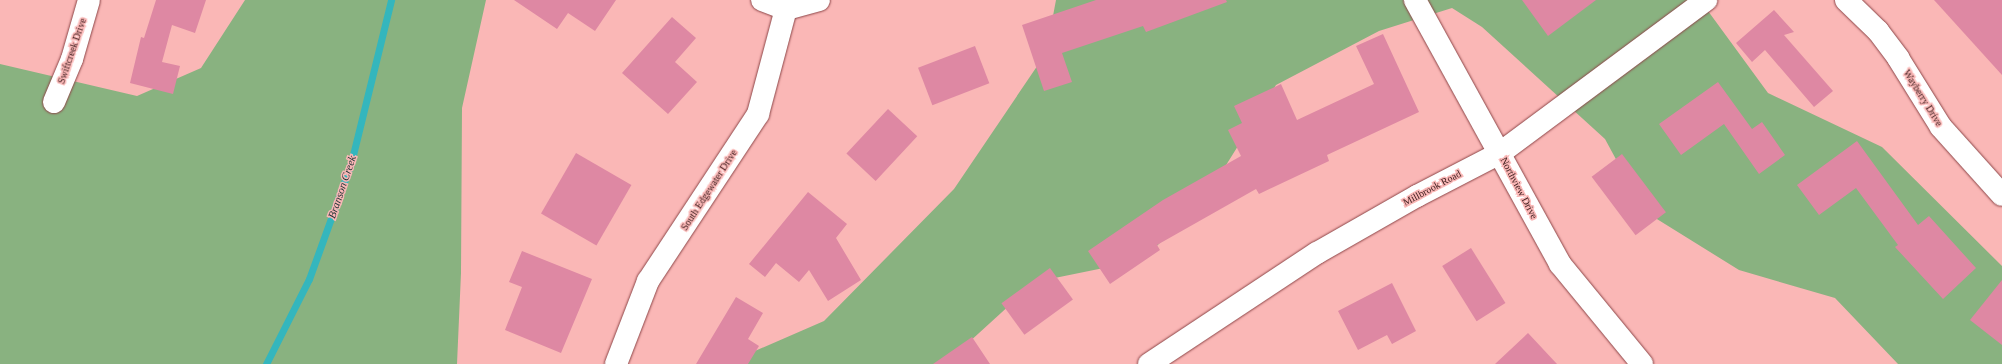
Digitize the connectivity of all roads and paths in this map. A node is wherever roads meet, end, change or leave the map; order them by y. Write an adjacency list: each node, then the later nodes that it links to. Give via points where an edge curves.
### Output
1 (89, 0): 8 (street, Swiftcreek Drive, via 72,59)
2 (762, 0): 7 (street)
3 (819, 0): 7 (street)
4 (1415, 0): 9 (street, Northview Drive)
5 (1706, 0): 9 (street, Millbrook Road)
6 (1846, 0): 10 (street, Wayberry Drive, via 1878,31 1941,127)
7 (786, 10): 11 (street, South Edgewater Drive, via 758,114 648,281)
8 (54, 102)
9 (1500, 153): 12 (street, Millbrook Road, via 1416,196 1317,253); 13 (street, Northview Drive, via 1560,264)
10 (2002, 196)
11 (616, 364)
12 (1149, 364)
13 (1642, 364)

